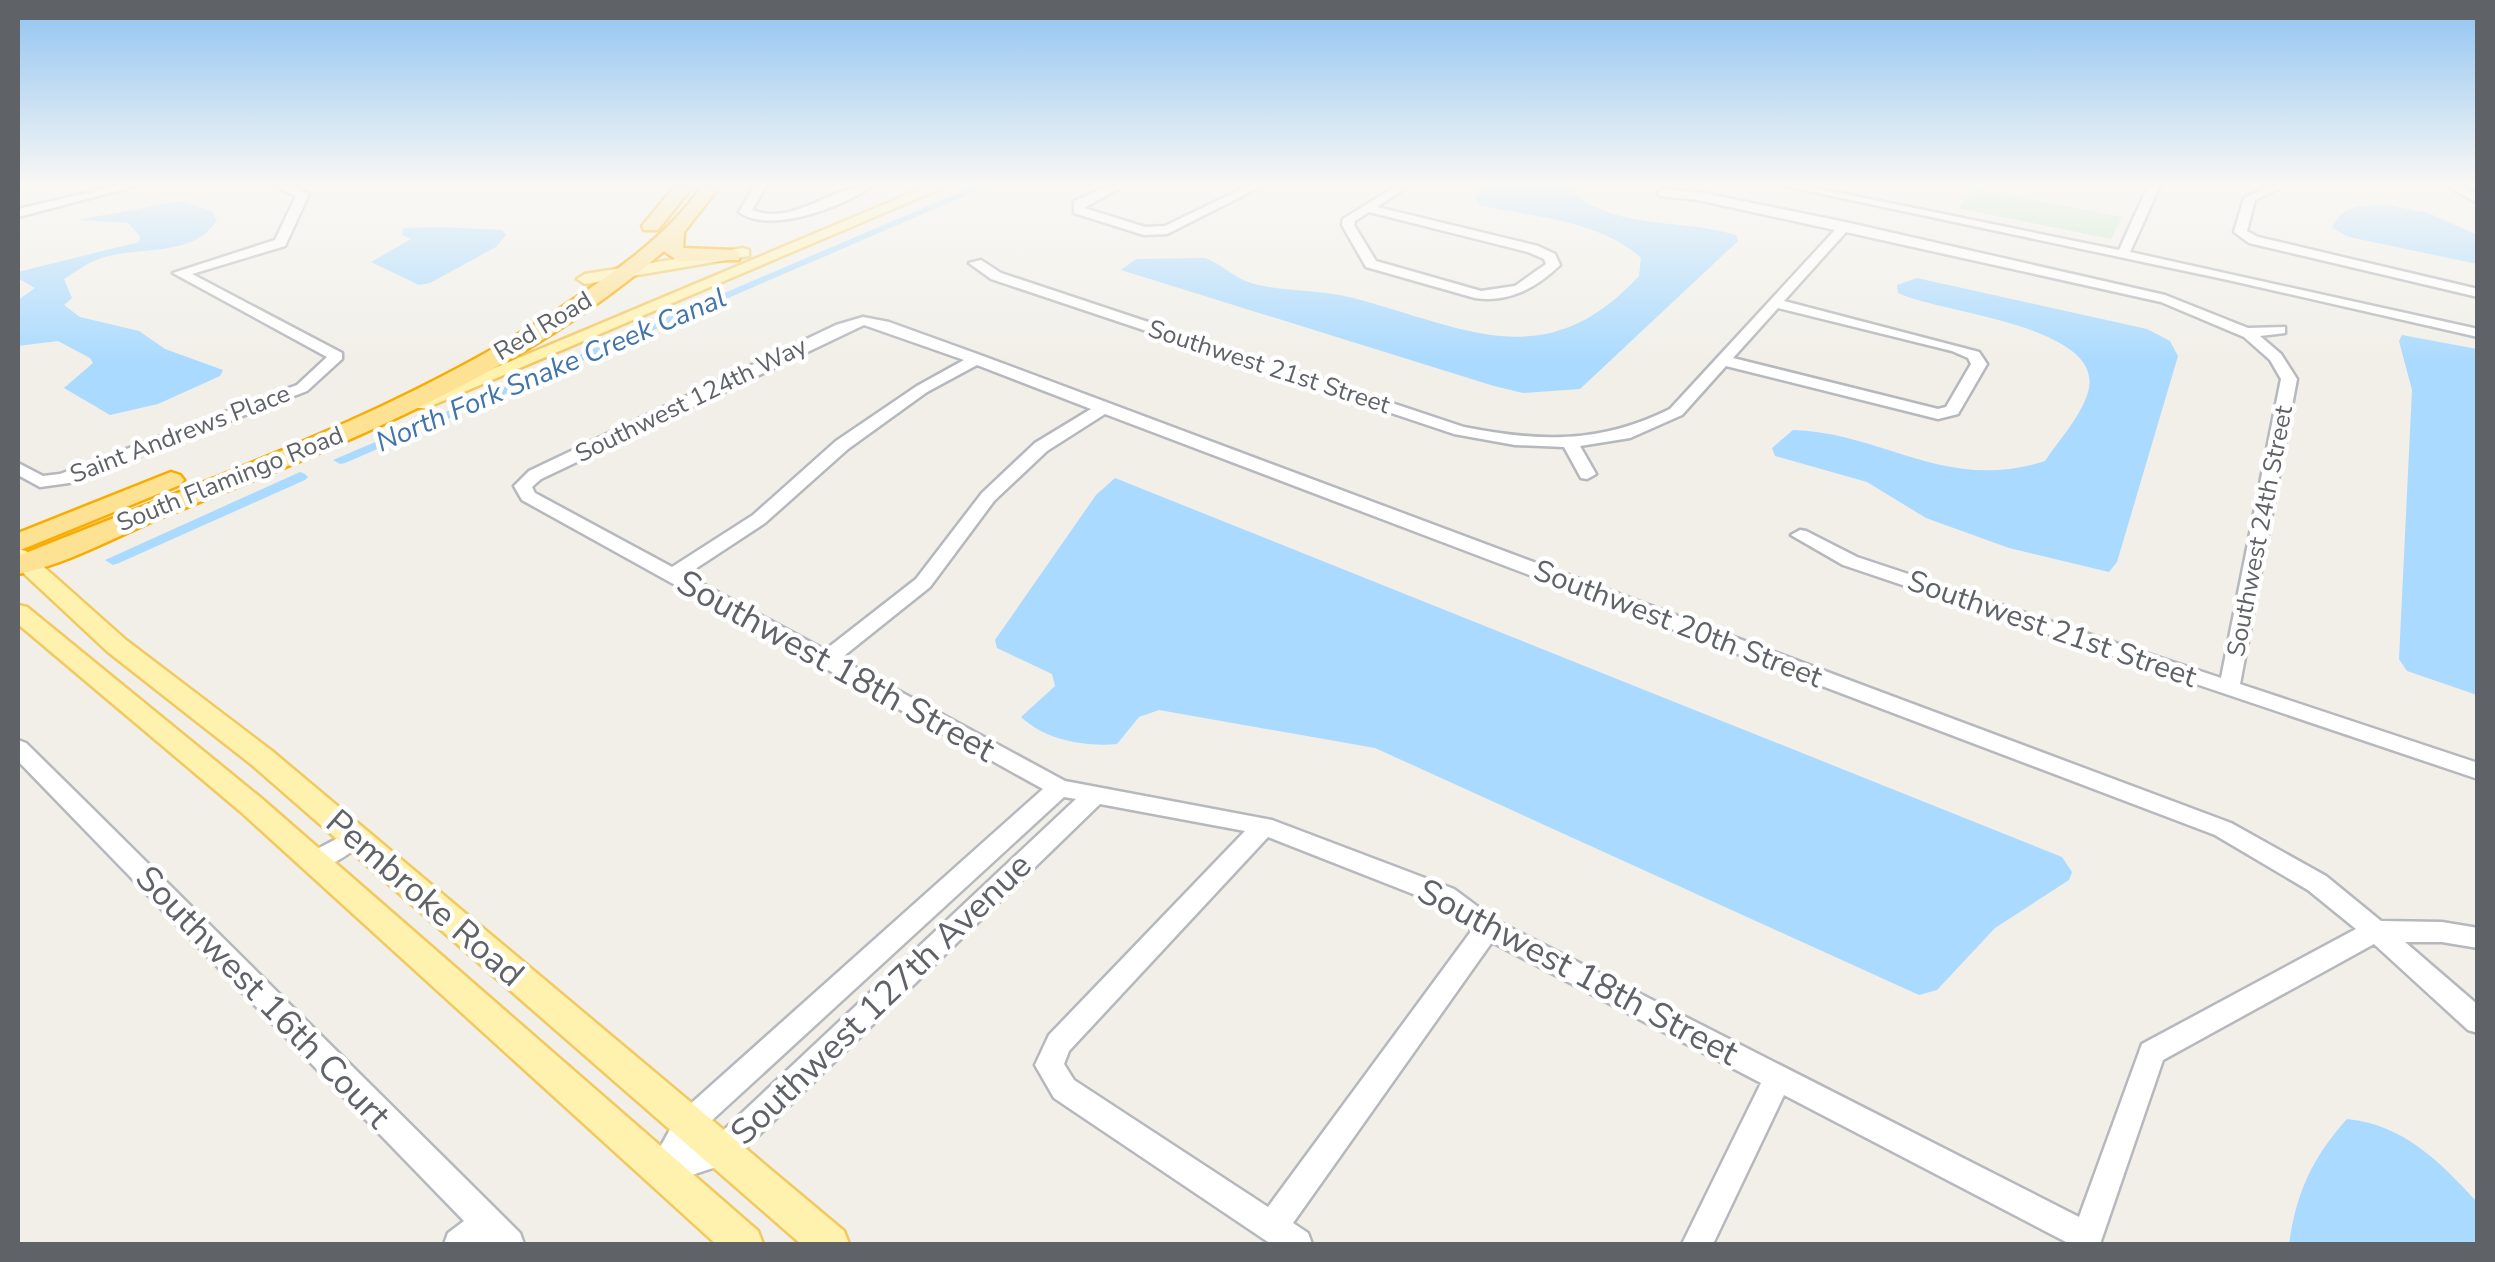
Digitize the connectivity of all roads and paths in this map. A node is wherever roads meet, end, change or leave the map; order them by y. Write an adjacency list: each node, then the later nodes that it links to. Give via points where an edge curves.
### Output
1 (274, 245): 32 (street, Saint Andrews Place, via 180,273 336,356 302,388 63,480 40,482)
2 (627, 245): 19 (highway, Red Road)
3 (657, 245): 18 (highway, Red Road)
4 (673, 245): 16 (highway, via 678,255)
5 (765, 245): 16 (main road)
6 (797, 245): 31 (main road, South Flamingo Road)
7 (1360, 245): 8 (street, via 1371,264 1497,295 1517,293 1553,265 1550,256)
8 (1507, 245)
9 (1828, 245): 21 (street, Southwest 21st Street)
10 (1924, 245): 25 (street, Southwest 24th Street, via 2165,299)
11 (2097, 245): 15 (street)
12 (2100, 245): 15 (street)
13 (2126, 245): 15 (street)
14 (2275, 245): 20 (street)
15 (2124, 250): 23 (street); 26 (street)
16 (732, 256): 18 (main road)
17 (976, 263): 30 (street, Southwest 21st Street, via 996,276 1460,431)
18 (628, 271): 19 (main road); 31 (highway, Red Road, via 458,376)
19 (585, 279): 34 (highway, Red Road, via 433,368)
20 (2478, 292)
21 (1774, 304): 28 (street, Southwest 21st Street); 28 (street, via 1974,355 1978,364 1952,411 1938,414)
22 (864, 321): 27 (street, Southwest 20th Street); 35 (street, Southwest 124th Way)
23 (2478, 325)
24 (2280, 330): 25 (street)
25 (2246, 333): 41 (street, Southwest 24th Street, via 2276,357 2289,380)
26 (2478, 333)
27 (978, 359): 29 (street, Southwest 20th Street); 38 (street, via 842,445 760,519)
28 (1722, 360): 30 (street, Southwest 21st Street, via 1676,412 1656,424)
29 (1103, 408): 40 (street, via 1041,448 988,497 923,583); 50 (street, Southwest 20th Street, via 2223,829 2317,883)
30 (1570, 443): 33 (street)
31 (293, 452): 37 (highway, South Flamingo Road)
32 (18, 468)
33 (1586, 474)
34 (172, 480): 37 (highway, South Flamingo Road)
35 (523, 486): 38 (street, Southwest 18th Street, via 528,496)
36 (1800, 535): 41 (street, Southwest 21st Street, via 1850,561)
37 (19, 557): 47 (main road, Pembroke Road, via 117,646)
38 (672, 576): 40 (street, Southwest 18th Street)
39 (18, 612): 48 (main road, Pembroke Road)
40 (824, 661): 44 (street, Southwest 18th Street)
41 (2230, 689): 43 (street, Southwest 21st Street)
42 (18, 748): 57 (street, Southwest 16th Court)
43 (2478, 772)
44 (1059, 788): 45 (street, Southwest 18th Street); 54 (street, Southwest 127th Avenue)
45 (1095, 794): 46 (street, Southwest 18th Street); 55 (street, Southwest 127th Avenue)
46 (1264, 826): 49 (street, Southwest 18th Street, via 1445,896); 58 (street, via 1060,1044 1049,1064 1064,1089)
47 (356, 838): 48 (street); 54 (main road, Pembroke Road)
48 (315, 862): 56 (main road, Pembroke Road)
49 (1488, 928): 53 (street, Southwest 18th Street); 58 (street)
50 (2376, 932): 51 (street); 52 (street, Southwest 20th Street); 59 (street, via 2152,1052)
51 (2478, 938)
52 (2478, 1022)
53 (1778, 1077): 59 (street, Southwest 18th Street); 64 (street)
54 (688, 1124): 55 (main road, Pembroke Road); 56 (street, Southwest 127th Avenue)
55 (721, 1152): 56 (street, Southwest 127th Avenue); 63 (main road, Pembroke Road)
56 (662, 1170): 62 (main road, Pembroke Road)
57 (486, 1222): 60 (street); 61 (street, Southwest 16th Court)
58 (1284, 1236)
59 (2086, 1241)
60 (460, 1244)
61 (509, 1244)
62 (744, 1244)
63 (830, 1244)
64 (1696, 1244)

